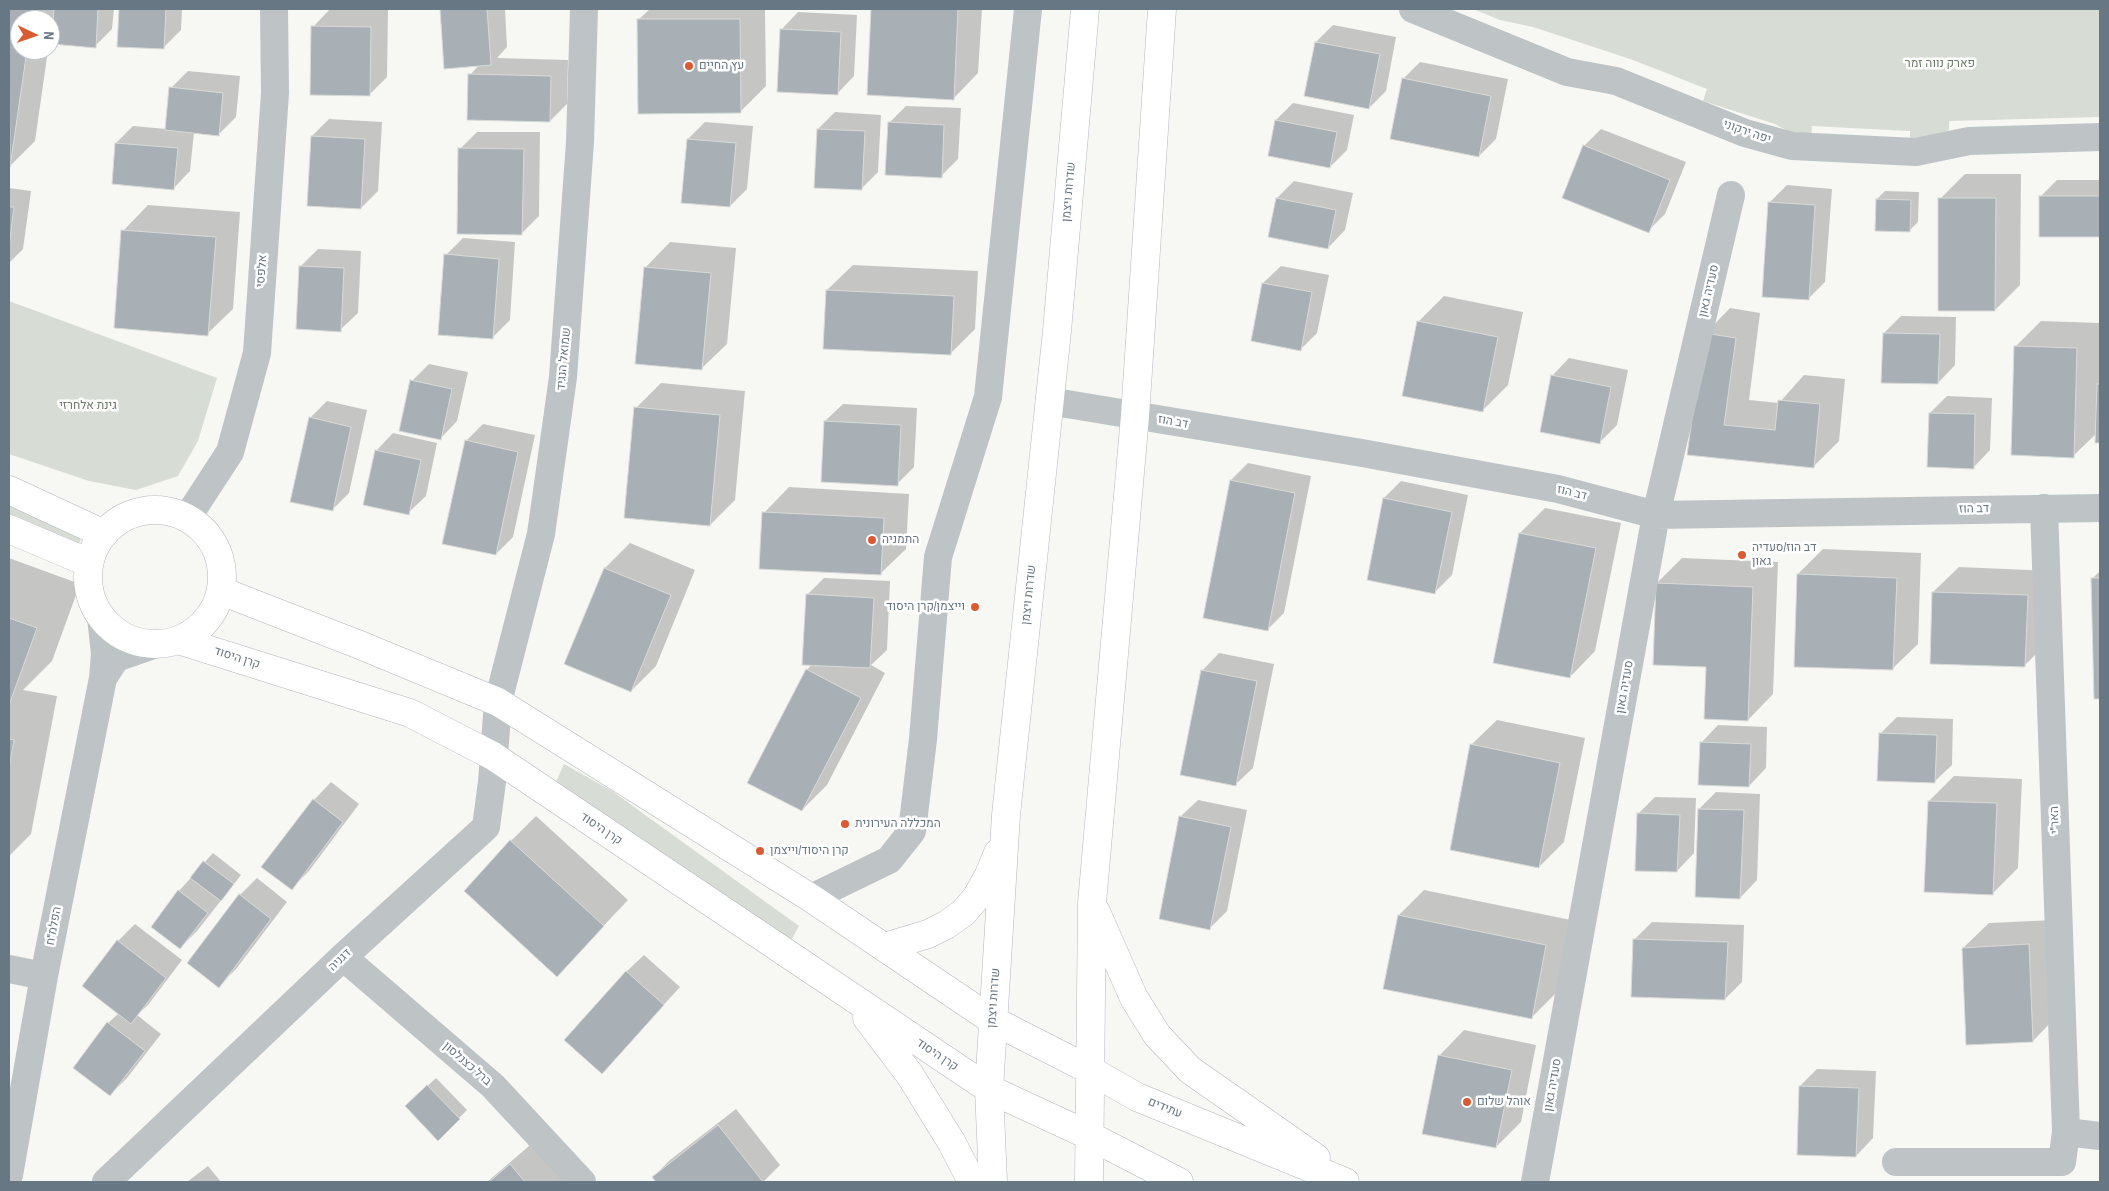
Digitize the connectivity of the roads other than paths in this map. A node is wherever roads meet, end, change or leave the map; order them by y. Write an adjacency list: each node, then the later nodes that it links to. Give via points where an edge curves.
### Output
1 (274, 9): 15 (street, אלפסי, via 275,93 257,353 230,452)
2 (584, 9): 23 (street, שמואל הנגיד, via 580,142 563,377 540,534)
3 (1028, 9): 26 (street, via 988,397 938,557 912,831 889,860)
4 (1085, 9): 9 (main road, שדרות ויצמן)
5 (1162, 9): 10 (main road)
6 (1413, 9): 7 (street, יפה ירקוני, via 1567,72 1616,80 1745,133 1792,146 1916,152 1968,141)
7 (2100, 138)
8 (1731, 195): 14 (street, סעדיה גאון)
9 (1049, 401): 10 (street, דב הוז); 25 (main road, שדרות ויצמן)
10 (1135, 416): 14 (street, דב הוז, via 1558,489); 27 (main road)
11 (9, 490): 17 (main road)
12 (2044, 508): 13 (street, דב הוז); 14 (street, דב הוז); 36 (street, האר"י)
13 (2100, 508)
14 (1656, 514): 49 (street, סעדיה גאון)
15 (188, 518): 17 (main road, via 152,509 117,521); 19 (main road, via 204,531 216,549 222,570)
16 (9, 529): 18 (main road)
17 (104, 534): 18 (main road)
18 (89, 563): 20 (main road, via 88,582 92,600)
19 (221, 591): 21 (main road, via 212,612 197,629); 23 (main road)
20 (101, 617): 21 (main road, via 117,632 136,641); 22 (street, הפלמ"ח, via 105,654)
21 (167, 642): 22 (street, הפלמ"ח, via 116,658); 24 (main road, קרן היסוד, via 410,713)
22 (103, 678): 31 (street, הפלמ"ח)
23 (498, 702): 24 (street, דגניה); 26 (main road)
24 (493, 756): 29 (street, דגניה, via 486,827); 32 (main road, קרן היסוד)
25 (1006, 815): 28 (main road, via 998,854 976,898 946,925); 33 (main road, שדרות ויצמן)
26 (811, 898): 28 (main road)
27 (1092, 903): 34 (main road); 48 (main road, via 1134,998 1157,1035 1190,1070)
28 (885, 947): 33 (main road)
29 (343, 958): 41 (street, דגניה); 42 (street, ברל כצנלסון, via 493,1086)
30 (9, 969): 31 (street)
31 (44, 976): 40 (street, הפלמ"ח)
32 (848, 996): 35 (main road, קרן היסוד); 43 (main road, via 910,1075)
33 (992, 1020): 34 (main road, עתידים); 35 (main road, שדרות ויצמן)
34 (1090, 1070): 37 (main road); 47 (main road, עתידים, via 1137,1097)
35 (989, 1089): 37 (main road); 44 (main road, שדרות ויצמן)
36 (2066, 1132): 38 (street); 39 (street, האר"י, via 2062,1162)
37 (1088, 1135): 45 (main road); 46 (main road)
38 (2100, 1136)
39 (1896, 1162)
40 (9, 1175)
41 (106, 1182)
42 (582, 1182)
43 (972, 1182)
44 (994, 1182)
45 (1088, 1182)
46 (1179, 1182)
47 (1345, 1182)
48 (1350, 1182)
49 (1536, 1182)

